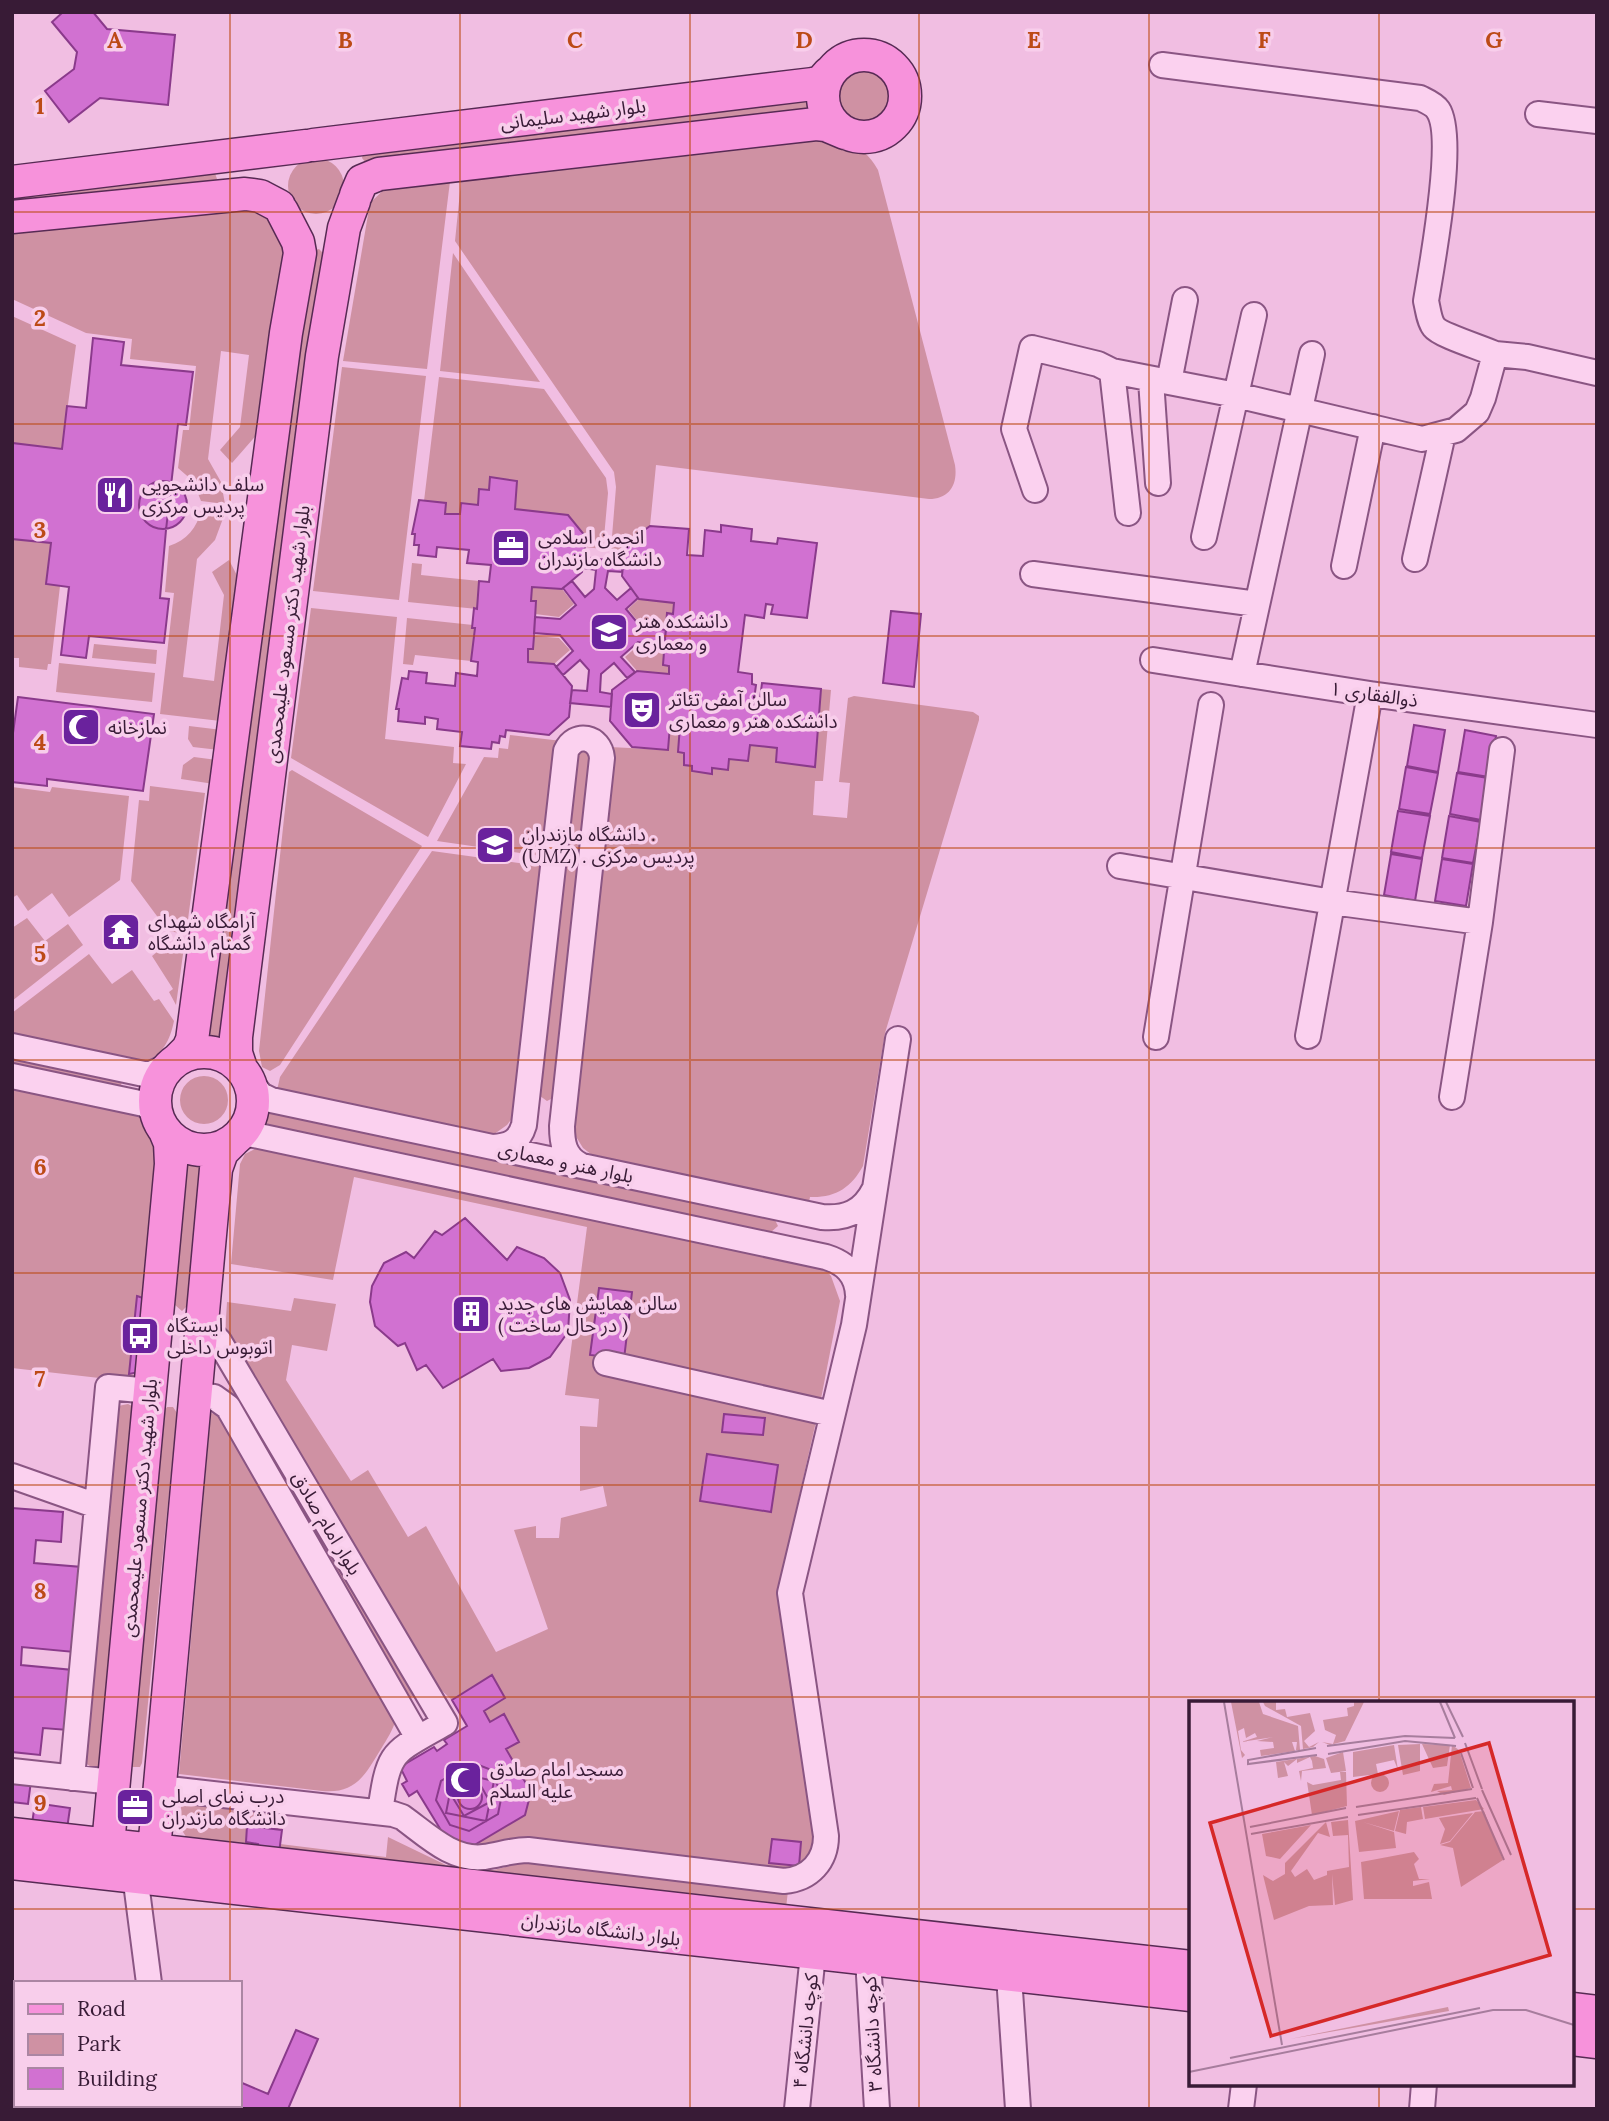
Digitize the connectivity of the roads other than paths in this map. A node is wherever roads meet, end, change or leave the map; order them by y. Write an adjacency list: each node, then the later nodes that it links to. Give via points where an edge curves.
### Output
1 (1162, 65): 14 (street, via 1420,98 1437,108 1444,145 1426,301 1434,327 1445,336)
2 (830, 73): 5 (main road, via 823,104 831,121); 5 (main road, via 843,60 867,55 891,65 904,85 902,110 892,126 870,137); 6 (main road, بلوار شهید سلیمانی, via 816,84)
3 (1538, 114): 4 (street)
4 (1597, 121)
5 (845, 133): 8 (main road, بلوار شهید سلیمانی, via 817,124 379,174 362,181)
6 (309, 146): 7 (main road, بلوار شهید سلیمانی); 8 (main road, via 331,149 346,159 355,176); 9 (main road, via 289,155 278,170 274,188)
7 (12, 182)
8 (355, 198): 9 (main road, via 344,217 321,228 303,226); 45 (main road, بلوار شهید دکتر مسعود علیمحمدی, via 344,228 322,356 236,1037)
9 (281, 209): 10 (main road, via 260,196 246,194); 44 (main road, بلوار شهید دکتر مسعود علیمحمدی, via 298,242 300,258 286,333 192,1040)
10 (12, 217)
11 (1185, 300): 17 (street)
12 (1254, 315): 18 (street)
13 (1312, 354): 19 (street)
14 (1495, 354): 16 (street); 21 (street, via 1477,412 1456,430)
15 (1112, 371): 17 (street); 23 (street, via 1032,348 1014,429); 24 (street)
16 (1597, 373)
17 (1160, 381): 18 (street); 22 (street)
18 (1236, 395): 19 (street); 25 (street)
19 (1300, 411): 20 (street); 29 (street)
20 (1373, 427): 21 (street, via 1422,439); 27 (street)
21 (1443, 434): 26 (street)
22 (1158, 483)
23 (1035, 490)
24 (1128, 513)
25 (1204, 537)
26 (1415, 559)
27 (1344, 566)
28 (1033, 574): 29 (street)
29 (1257, 604): 31 (street)
30 (1153, 660): 31 (street, ذوالفقاری ۱)
31 (1242, 674): 32 (street, ذوالفقاری ۱)
32 (1370, 694): 34 (street, ذوالفقاری ۱); 38 (street)
33 (1211, 705): 37 (street)
34 (1597, 725)
35 (1502, 750): 39 (street)
36 (1120, 866): 37 (street)
37 (1184, 878): 38 (street); 41 (street)
38 (1332, 902): 39 (street); 40 (street)
39 (1480, 922): 47 (street)
40 (1308, 1036)
41 (1156, 1037)
42 (898, 1038): 52 (street)
43 (12, 1046): 44 (street, via 144,1074)
44 (175, 1061): 45 (main road, via 197,1052 213,1052); 48 (main road, via 156,1090 155,1106)
45 (244, 1073): 49 (main road, via 252,1109); 50 (street, بلوار هنر و معماری, via 261,1095 271,1100)
46 (12, 1076): 48 (street, via 144,1104)
47 (1452, 1097)
48 (162, 1126): 49 (main road, via 177,1142 197,1149 213,1149); 54 (main road, بلوار شهید دکتر مسعود علیمحمدی, via 170,1143 171,1164)
49 (235, 1139): 53 (street, بلوار هنر و معماری, via 254,1135 826,1257 849,1269 857,1281); 55 (main road, via 222,1152 216,1169)
50 (493, 1147): 51 (street, بلوار هنر و معماری); 51 (street, via 516,1140 525,1120 566,751 573,741 590,739 599,746 602,758 562,1126 567,1153)
51 (580, 1165): 52 (street, بلوار هنر و معماری, via 834,1218 863,1207)
52 (876, 1181): 53 (street)
53 (858, 1297): 59 (street)
54 (156, 1328): 55 (main road); 57 (main road, بلوار شهید دکتر مسعود علیمحمدی)
55 (201, 1332): 58 (main road); 62 (street, بلوار امام صادق, via 219,1341 445,1723)
56 (606, 1363): 59 (street)
57 (150, 1391): 58 (main road); 61 (street, via 108,1387); 65 (main road, بلوار شهید دکتر مسعود علیمحمدی)
58 (195, 1395): 62 (street, بلوار امام صادق, via 214,1397 228,1407); 66 (main road)
59 (832, 1414): 67 (street, via 790,1593 826,1836 823,1854 813,1870 784,1881 528,1850 468,1856 449,1850 402,1817)
60 (12, 1476): 61 (street)
61 (97, 1506): 64 (street)
62 (418, 1738): 67 (street, via 389,1763)
63 (12, 1771): 64 (street)
64 (72, 1778): 65 (street)
65 (113, 1782): 66 (main road); 69 (main road, بلوار شهید دکتر مسعود علیمحمدی)
66 (160, 1788): 67 (street); 70 (main road)
67 (380, 1812)
68 (12, 1834): 69 (main road, بلوار دانشگاه مازندران)
69 (108, 1845): 70 (main road, بلوار دانشگاه مازندران)
70 (154, 1850): 73 (main road, بلوار دانشگاه مازندران)
71 (12, 1863): 72 (main road, بلوار دانشگاه مازندران)
72 (135, 1875): 73 (main road, بلوار دانشگاه مازندران); 77 (street)
73 (826, 1945): 74 (main road, بلوار دانشگاه مازندران); 75 (main road, بلوار دانشگاه مازندران); 85 (street, کوچه دانشگاه ۴)
74 (868, 1959): 76 (main road, بلوار دانشگاه مازندران); 86 (street, کوچه دانشگاه ۳)
75 (1189, 1967)
76 (1009, 1976): 78 (main road, بلوار دانشگاه مازندران); 87 (street)
77 (149, 1981)
78 (1189, 1995)
79 (1574, 2009): 80 (main road)
80 (1597, 2012)
81 (1574, 2039): 82 (main road)
82 (1597, 2042)
83 (1244, 2086): 88 (street)
84 (1424, 2086): 89 (street)
85 (797, 2109)
86 (877, 2109)
87 (1018, 2109)
88 (1241, 2109)
89 (1422, 2109)

